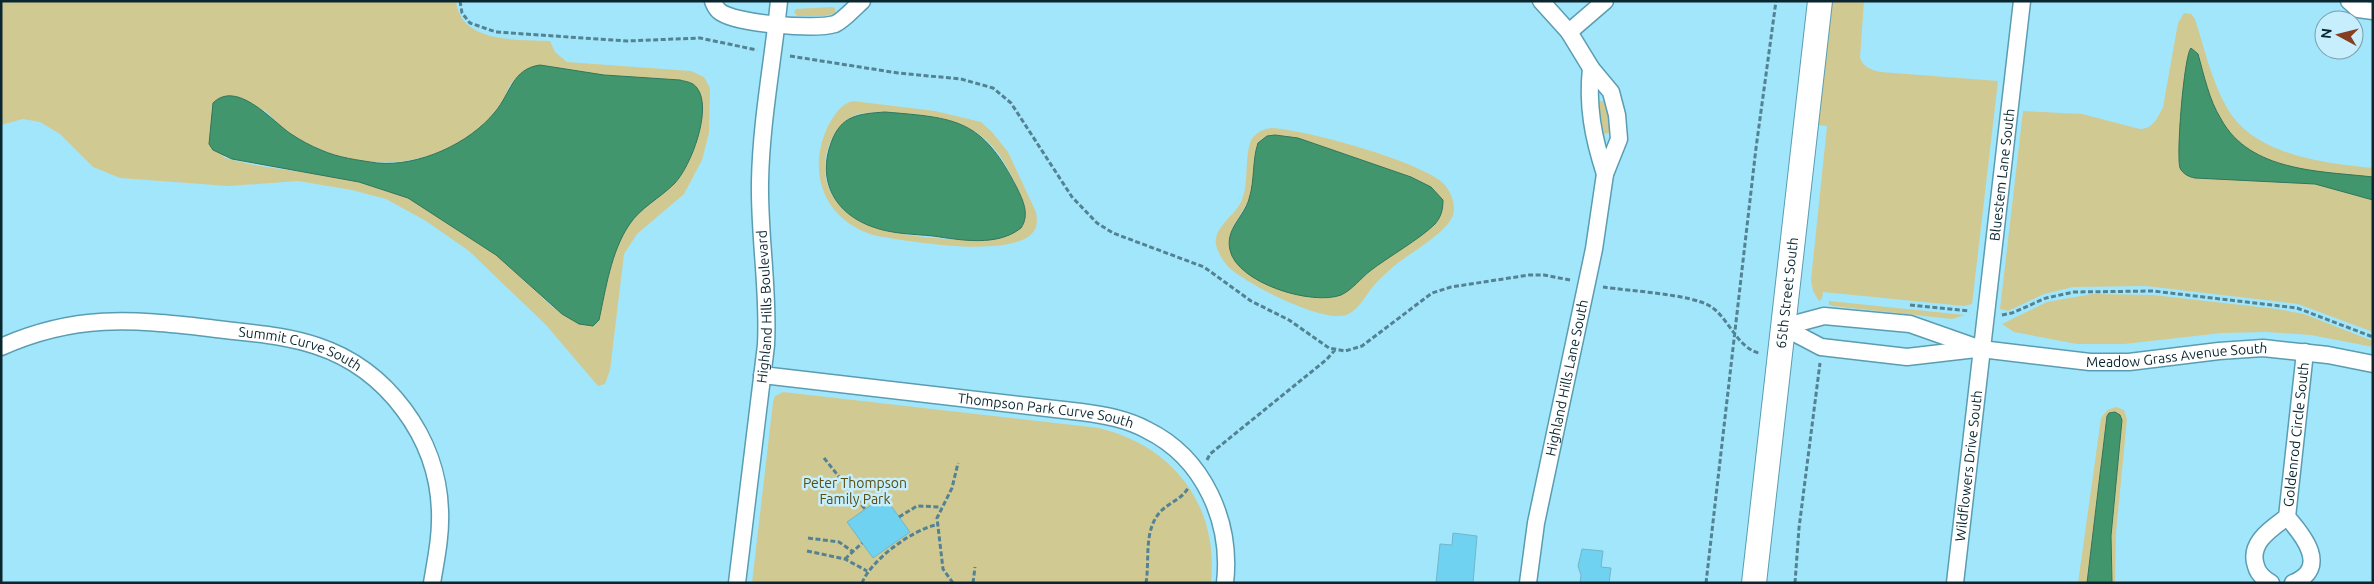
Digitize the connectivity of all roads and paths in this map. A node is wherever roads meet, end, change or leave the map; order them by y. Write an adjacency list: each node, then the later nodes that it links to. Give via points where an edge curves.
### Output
1 (460, 1): 14 (path, via 462,13 470,23 496,32 627,41 700,38)
2 (712, 1): 12 (street, via 719,11 728,15)
3 (779, 1): 12 (street, Highland Hills Boulevard)
4 (862, 1): 12 (street, via 837,23)
5 (1541, 1): 13 (street, Highland Hills Lane South)
6 (1605, 1): 13 (street)
7 (1776, 1): 22 (path)
8 (1820, 1): 21 (street, 65th Street South)
9 (2022, 1): 25 (street, Bluestem Lane South)
10 (2349, 1): 11 (street, via 2358,9)
11 (2373, 11)
12 (777, 25): 31 (street, Highland Hills Boulevard, via 760,170 767,310)
13 (1569, 32): 16 (street, Highland Hills Lane South)
14 (754, 50)
15 (797, 57): 26 (path, via 961,79 993,88 1011,103 1072,197 1097,223 1113,233 1204,267 1251,301 1289,320)
16 (1590, 68): 17 (street, Highland Hills Lane South, via 1588,95 1594,140); 17 (street, Highland Hills Lane South, via 1612,92 1617,115 1619,139)
17 (1605, 174): 55 (street, Highland Hills Lane South, via 1595,242 1536,524)
18 (1565, 279): 26 (path, via 1529,275 1441,290 1422,299 1362,346 1345,352)
19 (1604, 287): 22 (path, via 1704,303 1722,316)
20 (2003, 315): 23 (path, via 2046,298 2074,292 2153,290 2297,308)
21 (1783, 328): 25 (street, Meadow Grass Avenue South, via 1820,347 1907,357); 25 (street, Meadow Grass Avenue South, via 1824,316 1910,324); 57 (street, 65th Street South)
22 (1735, 333): 28 (path, via 1749,350); 56 (path)
23 (2373, 337)
24 (1, 347): 48 (street, Summit Curve South, via 70,325 126,320 282,338 318,346 339,355 390,392 411,419 425,445 435,475 440,511)
25 (1981, 348): 27 (street, Meadow Grass Avenue South, via 2109,362 2242,349); 59 (street, Wildflowers Drive South)
26 (1335, 350): 32 (path)
27 (2305, 352): 30 (street, Meadow Grass Avenue South); 38 (street, Goldenrod Circle South)
28 (1757, 353)
29 (1819, 361): 58 (path)
30 (2373, 364)
31 (762, 375): 49 (street, Highland Hills Boulevard); 54 (street, Thompson Park Curve South, via 1082,412 1114,417 1142,427 1175,450 1198,474 1213,498 1225,537)
32 (1210, 454)
33 (824, 458): 37 (path)
34 (958, 463): 36 (path, via 952,488)
35 (1184, 494): 53 (path, via 1155,519 1149,540)
36 (941, 507): 39 (path, via 917,506); 40 (path)
37 (865, 509)
38 (2287, 516): 60 (street, Goldenrod Circle South, via 2265,534 2256,549 2258,571); 61 (street, Goldenrod Circle South, via 2308,543 2311,556 2306,574)
39 (899, 517)
40 (936, 525): 47 (path, via 905,541); 51 (path, via 943,571)
41 (808, 538): 44 (path, via 839,542)
42 (862, 543): 44 (path)
43 (807, 551): 45 (path)
44 (852, 551): 45 (path)
45 (845, 559): 47 (path)
46 (975, 567): 52 (path)
47 (867, 571): 50 (path)
48 (432, 583)
49 (737, 583)
50 (862, 583)
51 (953, 583)
52 (973, 583)
53 (1146, 583)
54 (1225, 583)
55 (1528, 583)
56 (1706, 583)
57 (1754, 583)
58 (1795, 583)
59 (1955, 583)
60 (2271, 583)
61 (2293, 583)

